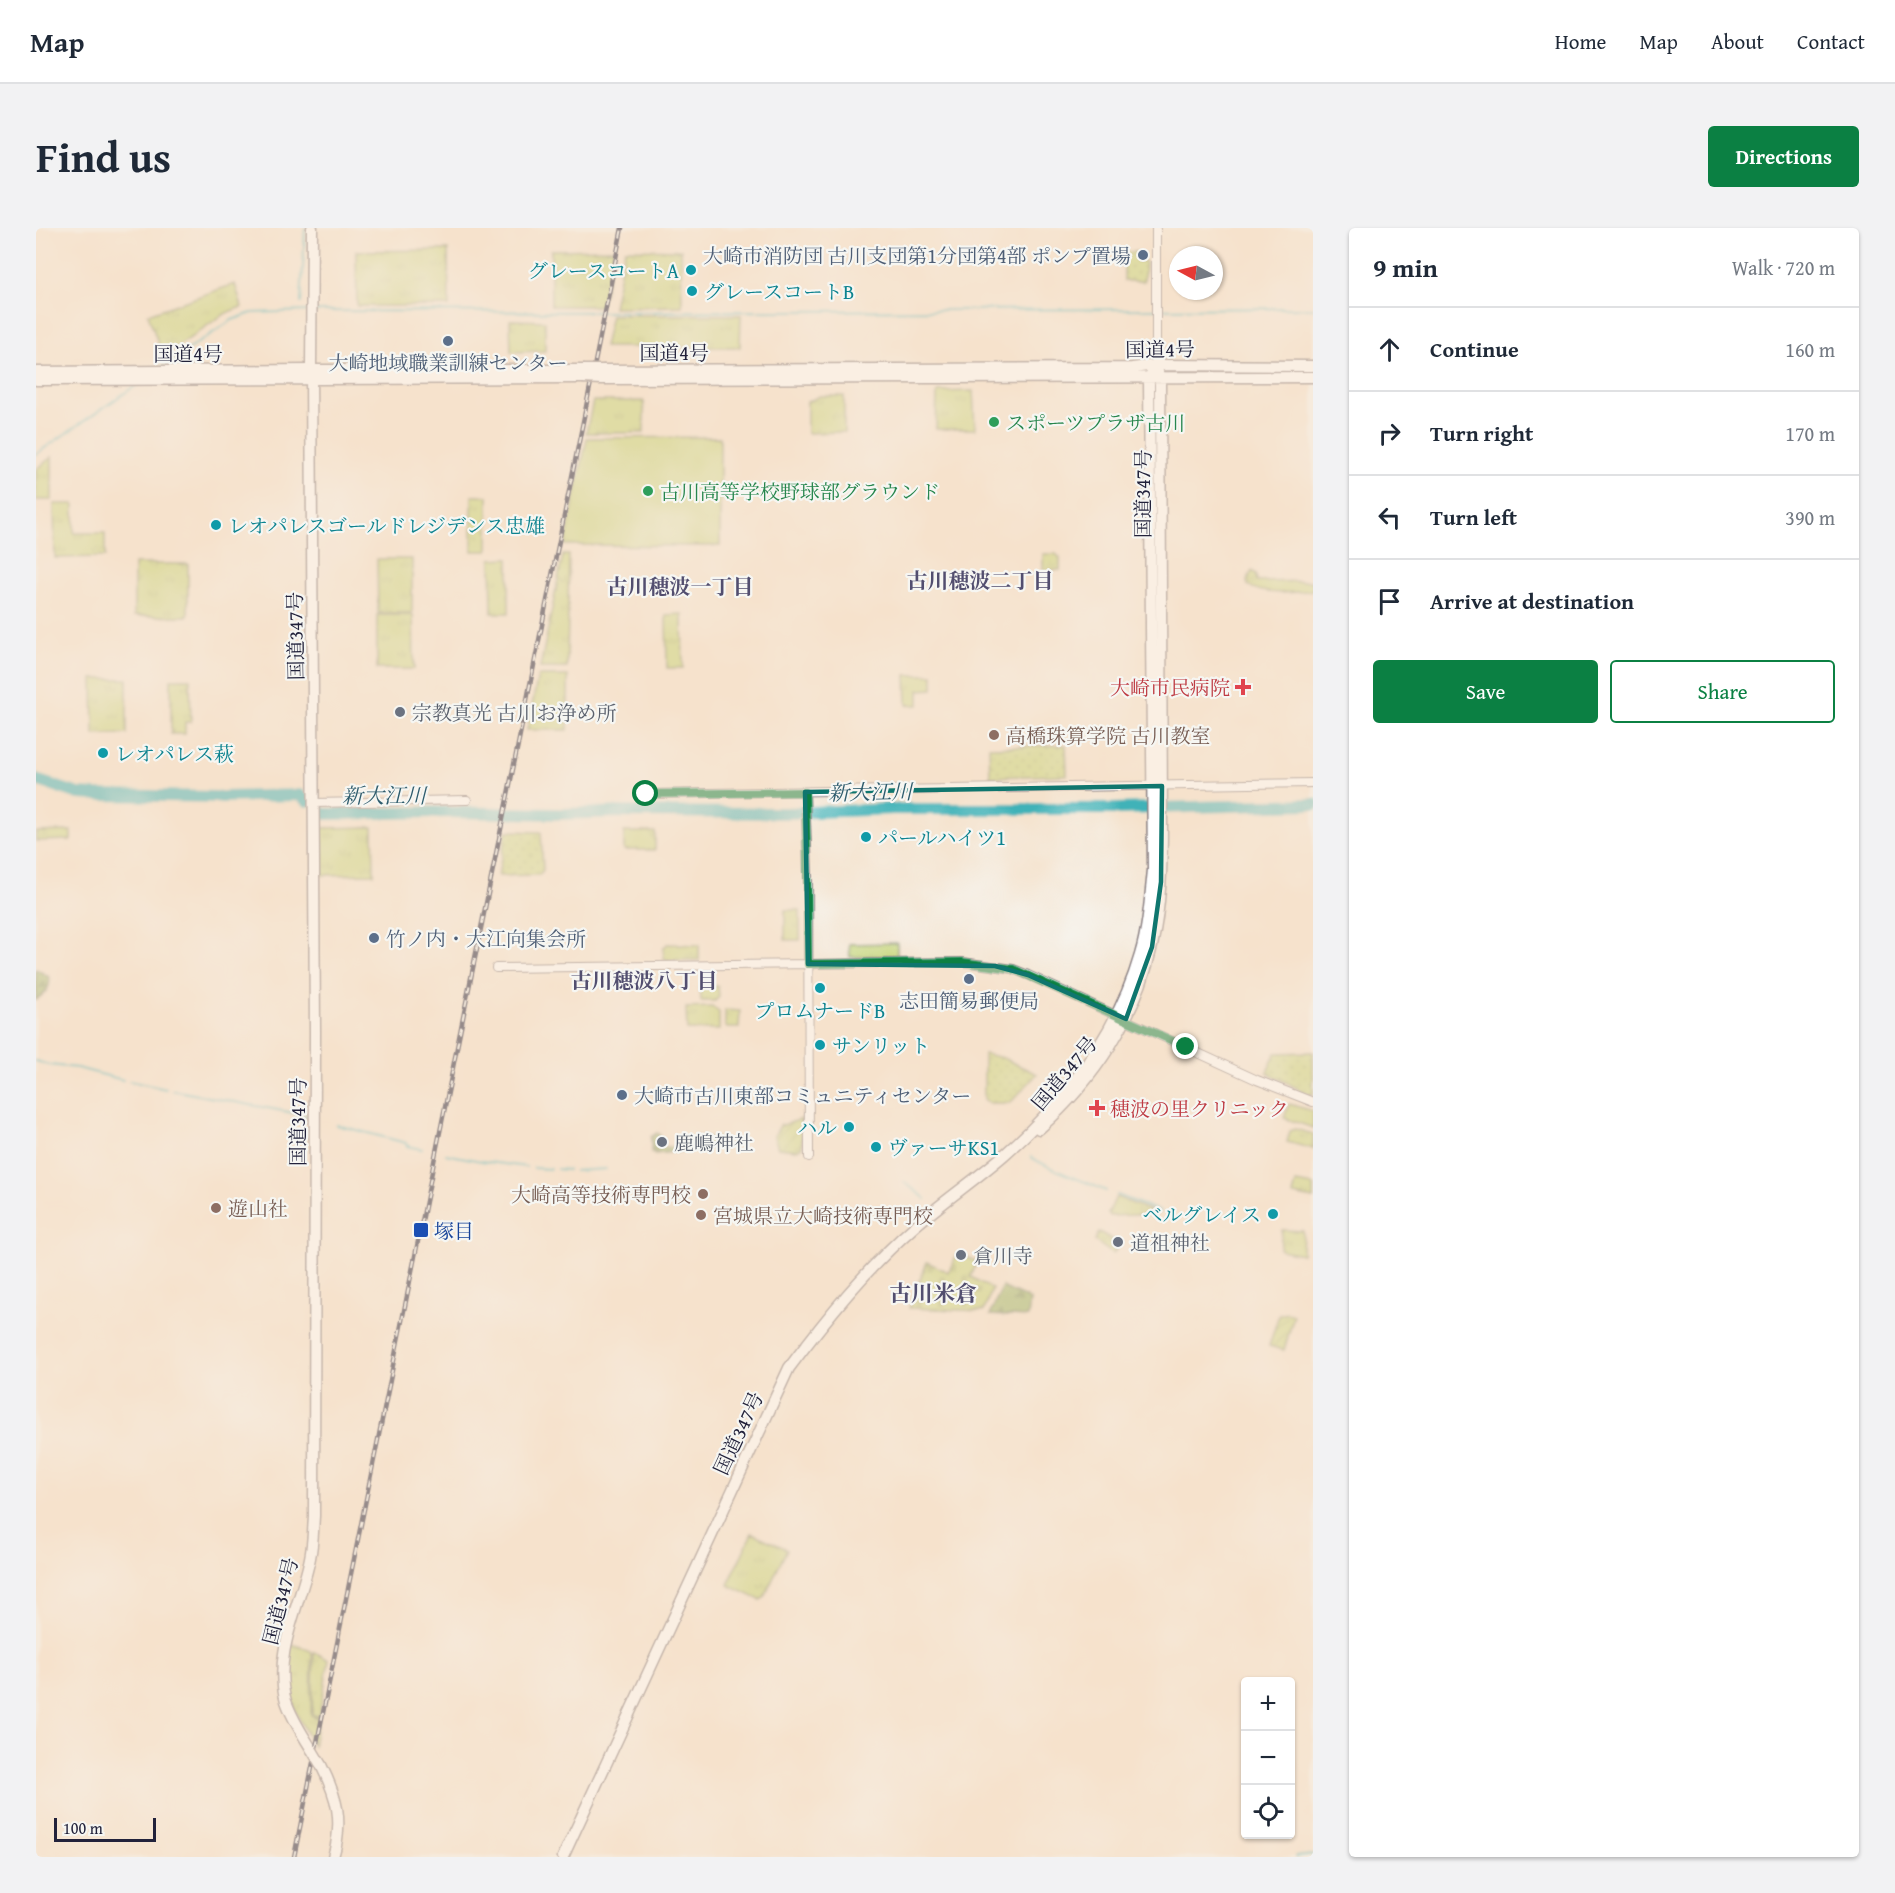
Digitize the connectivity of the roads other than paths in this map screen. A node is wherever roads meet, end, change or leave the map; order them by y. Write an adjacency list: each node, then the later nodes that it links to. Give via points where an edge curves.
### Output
1 (312, 228): 8 (main road, 国道347号)
2 (1156, 228): 3 (street)
3 (1156, 365): 4 (main road, 国道4号); 6 (main road, 国道4号); 10 (main road, 国道347号)
4 (1313, 366)
5 (36, 372): 7 (main road, 国道4号)
6 (603, 374): 8 (main road, 国道4号, bridge); 10 (main road, 国道4号)
7 (151, 375): 8 (main road, 国道4号); 8 (main road, 国道4号, via 165,371); 11 (main road, 国道4号, via 138,379)
8 (311, 375): 17 (main road, 国道347号)
9 (1313, 377): 10 (main road, 国道4号)
10 (1155, 379): 13 (main road, 国道347号)
11 (36, 380)
12 (1313, 783): 13 (street)
13 (1157, 791): 14 (street); 20 (main road, 国道347号, via 1161,882 1154,937 1141,980)
14 (805, 792): 15 (street); 18 (street)
15 (646, 794)
16 (467, 800): 17 (street)
17 (314, 803): 23 (main road, 国道347号, bridge, via 314,1516 310,1558 282,1670 288,1707 334,1790 338,1830)
18 (808, 964): 19 (street); 20 (street, via 962,962 995,966 1028,975); 22 (street)
19 (496, 968)
20 (1122, 1017): 21 (street); 24 (main road, 国道347号, via 1101,1061 1059,1112 915,1226 869,1270 789,1368)
21 (1313, 1102)
22 (809, 1157)
23 (333, 1857)
24 (563, 1857)

